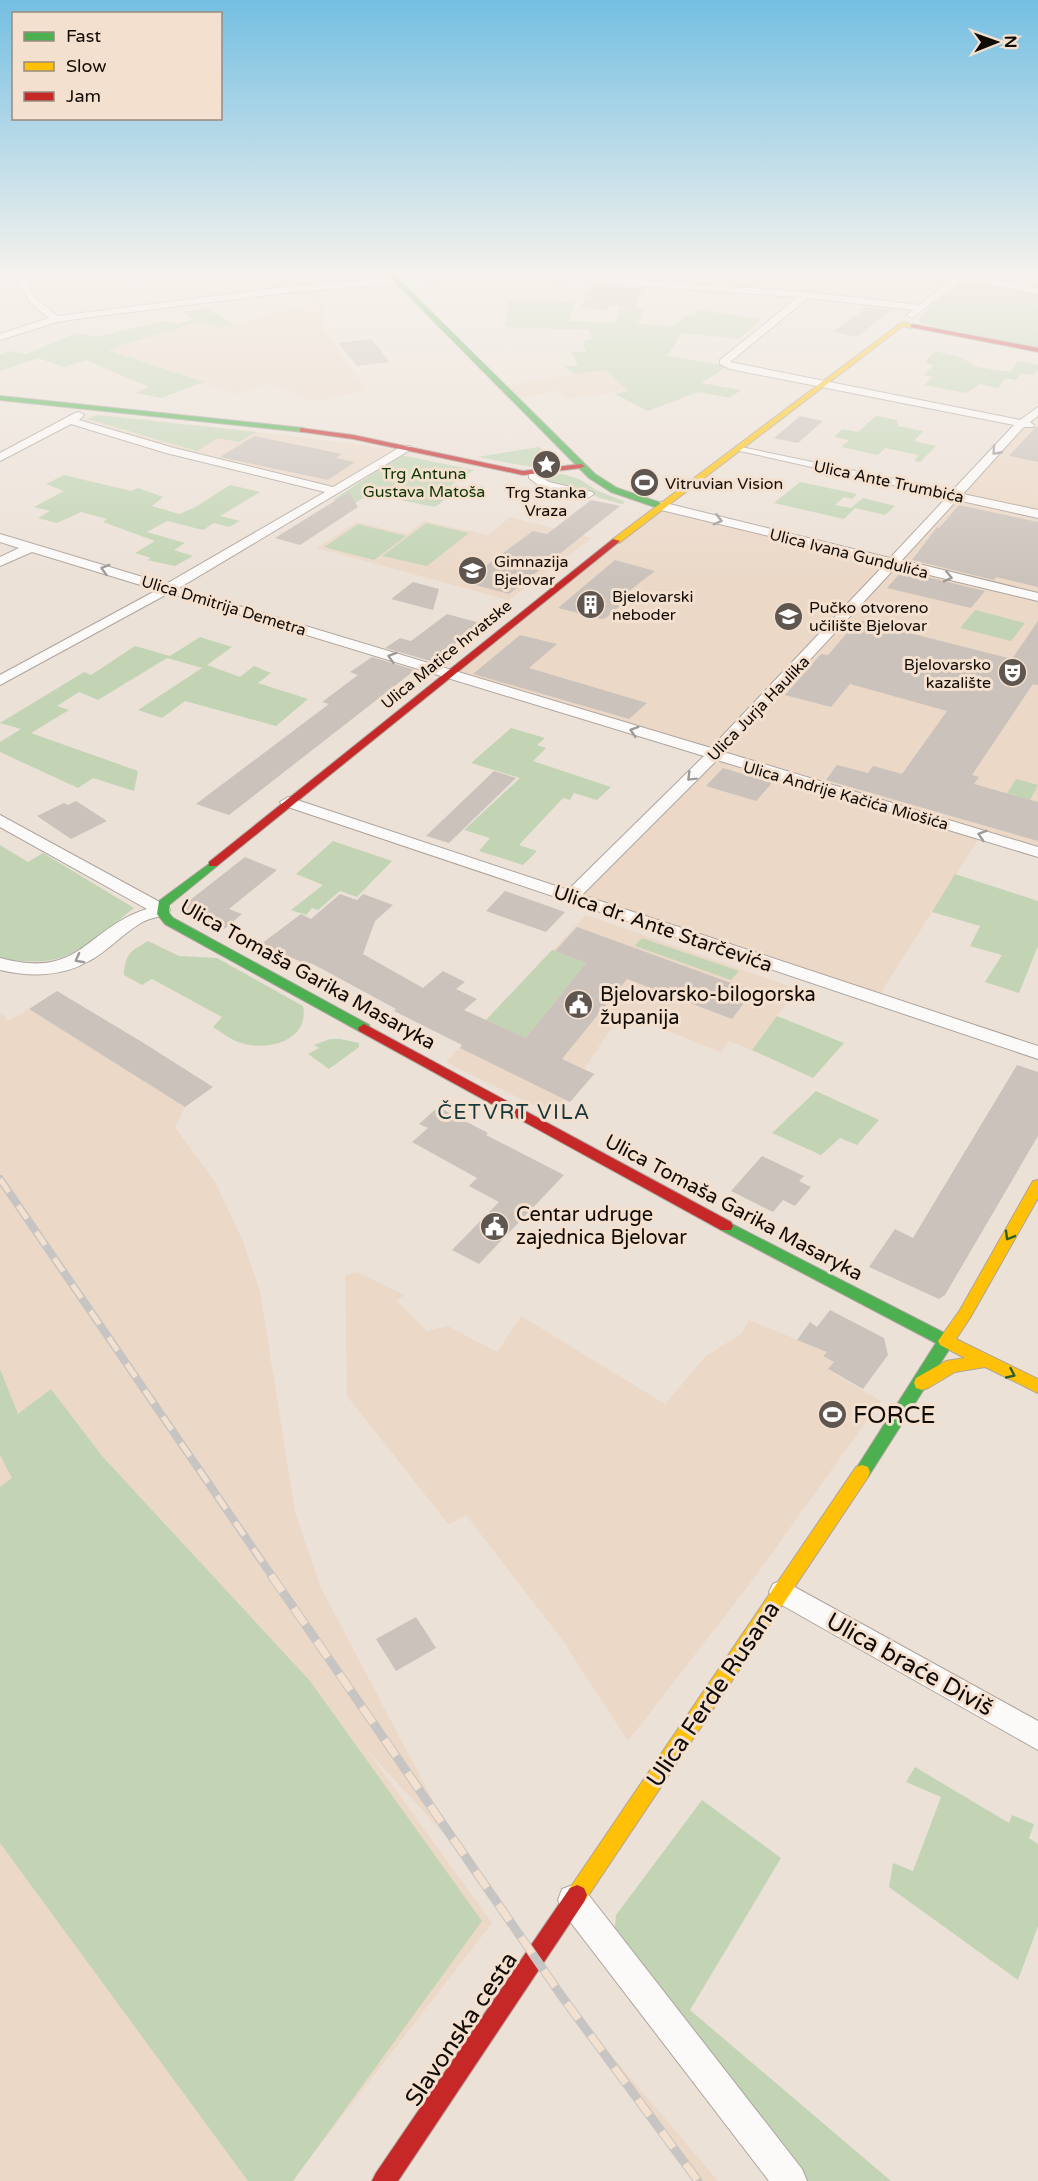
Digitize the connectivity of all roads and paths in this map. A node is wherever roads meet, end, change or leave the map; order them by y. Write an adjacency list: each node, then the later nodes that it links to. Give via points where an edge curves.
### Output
1 (493, 377): 14 (main road)
2 (790, 377): 4 (street)
3 (833, 377): 4 (main road, Ulica Matice hrvatske)
4 (825, 383): 9 (street); 12 (main road, Ulica Matice hrvatske)
5 (0, 398): 6 (main road)
6 (90, 408): 8 (street); 11 (main road, via 288,428)
7 (1038, 410): 9 (street, Ulica Jurja Haulika)
8 (69, 420): 13 (street); 16 (street, via 170,451)
9 (1022, 424): 10 (street); 18 (street, Ulica Jurja Haulika, one-way to 18)
10 (1038, 427)
11 (406, 448): 15 (main road); 16 (street)
12 (740, 448): 18 (street, Ulica Ante Trumbića); 19 (main road, Ulica Matice hrvatske)
13 (0, 458)
14 (581, 466): 15 (main road); 19 (main road, via 614,490)
15 (535, 472): 17 (street, via 535,478 545,484)
16 (335, 490): 25 (street)
17 (588, 494)
18 (955, 496): 20 (street, Ulica Ante Trumbića); 24 (street, Ulica Jurja Haulika)
19 (661, 506): 24 (street, Ulica Ivana Gundulića, one-way to 24); 27 (main road, Ulica Matice hrvatske)
20 (1038, 514)
21 (0, 538): 22 (street, Ulica Dmitrija Demetra)
22 (31, 548): 23 (street); 25 (street, Ulica Dmitrija Demetra, one-way to 22)
23 (0, 562)
24 (892, 564): 26 (street, Ulica Ivana Gundulića, one-way to 26); 29 (street, Ulica Jurja Haulika)
25 (169, 588): 27 (street, Ulica Dmitrija Demetra, one-way to 25); 28 (street)
26 (1038, 597)
27 (448, 674): 29 (street, Ulica Andrije Kačića Miošića, one-way to 27); 30 (main road, Ulica Matice hrvatske)
28 (0, 681)
29 (713, 755): 32 (street, Ulica Andrije Kačića Miošića, one-way to 29); 33 (street, Ulica Jurja Haulika, one-way to 33)
30 (288, 802): 33 (street, Ulica dr. Ante Starčevića); 34 (main road, Ulica Matice hrvatske)
31 (0, 820): 34 (street)
32 (1038, 852)
33 (571, 896): 36 (street, Ulica dr. Ante Starčevića)
34 (161, 909): 35 (street, one-way to 35, via 136,918 84,957 64,966 24,970); 38 (main road, Ulica Tomaša Garika Masaryka, via 169,921 430,1065 724,1226)
35 (0, 964)
36 (1038, 1053)
37 (1038, 1185): 38 (main road, Ulica Ferde Rusana, one-way to 38)
38 (946, 1341): 39 (main road, Ulica Tomaša Garika Masaryka); 41 (main road, Ulica Ferde Rusana)
39 (985, 1361): 40 (main road, Ulica Tomaša Garika Masaryka, one-way to 40); 41 (main road, via 948,1366)
40 (1038, 1386)
41 (917, 1388): 42 (main road, Ulica Ferde Rusana)
42 (782, 1592): 43 (street, Ulica braće Diviš); 44 (main road, Ulica Ferde Rusana)
43 (1038, 1736)
44 (573, 1900): 45 (main road, Slavonska cesta); 46 (street)
45 (384, 2181)
46 (790, 2181)

